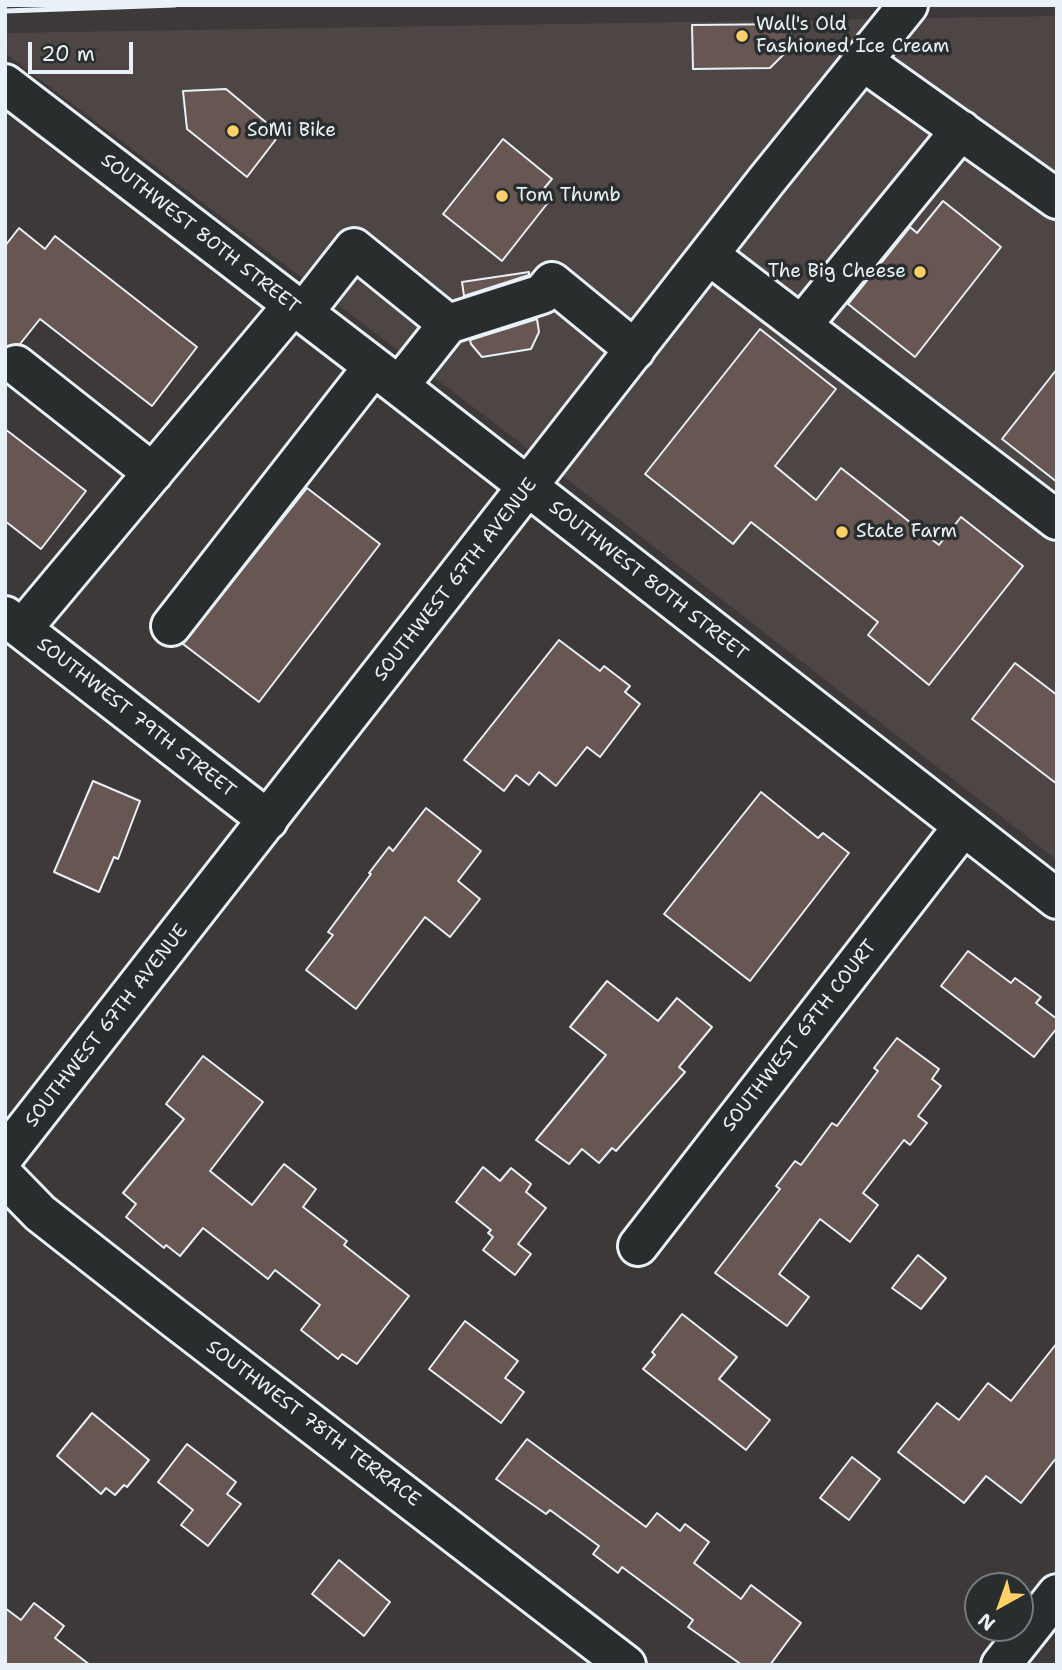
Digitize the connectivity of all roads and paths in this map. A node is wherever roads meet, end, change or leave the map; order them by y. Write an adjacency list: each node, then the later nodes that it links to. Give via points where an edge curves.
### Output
1 (908, 5): 2 (street, SOUTHWEST 67TH AVENUE)
2 (864, 62): 4 (street); 6 (street, SOUTHWEST 67TH AVENUE)
3 (12, 103): 7 (street, SOUTHWEST 80TH STREET)
4 (961, 130): 5 (street); 9 (street)
5 (1057, 199)
6 (709, 255): 9 (street); 10 (street, SOUTHWEST 67TH AVENUE)
7 (298, 309): 8 (street, via 354,248); 12 (street, SOUTHWEST 80TH STREET); 13 (street)
8 (448, 324): 10 (street, via 542,294 552,282); 12 (street)
9 (802, 325): 15 (street)
10 (635, 351): 14 (street, SOUTHWEST 67TH AVENUE)
11 (16, 365): 13 (street)
12 (386, 377): 14 (street, SOUTHWEST 80TH STREET); 17 (street)
13 (153, 473): 16 (street)
14 (529, 489): 18 (street, SOUTHWEST 67TH AVENUE); 19 (street, SOUTHWEST 80TH STREET)
15 (1057, 520)
16 (14, 623): 18 (street, SOUTHWEST 79TH STREET)
17 (171, 626)
18 (268, 820): 21 (street, SOUTHWEST 67TH AVENUE)
19 (962, 828): 20 (street, SOUTHWEST 80TH STREET); 23 (street, SOUTHWEST 67TH COURT)
20 (1057, 900)
21 (5, 1155)
22 (5, 1177): 25 (street, SOUTHWEST 78TH TERRACE, via 40,1213)
23 (638, 1245)
24 (1057, 1594): 26 (street)
25 (626, 1665)
26 (1001, 1665)

